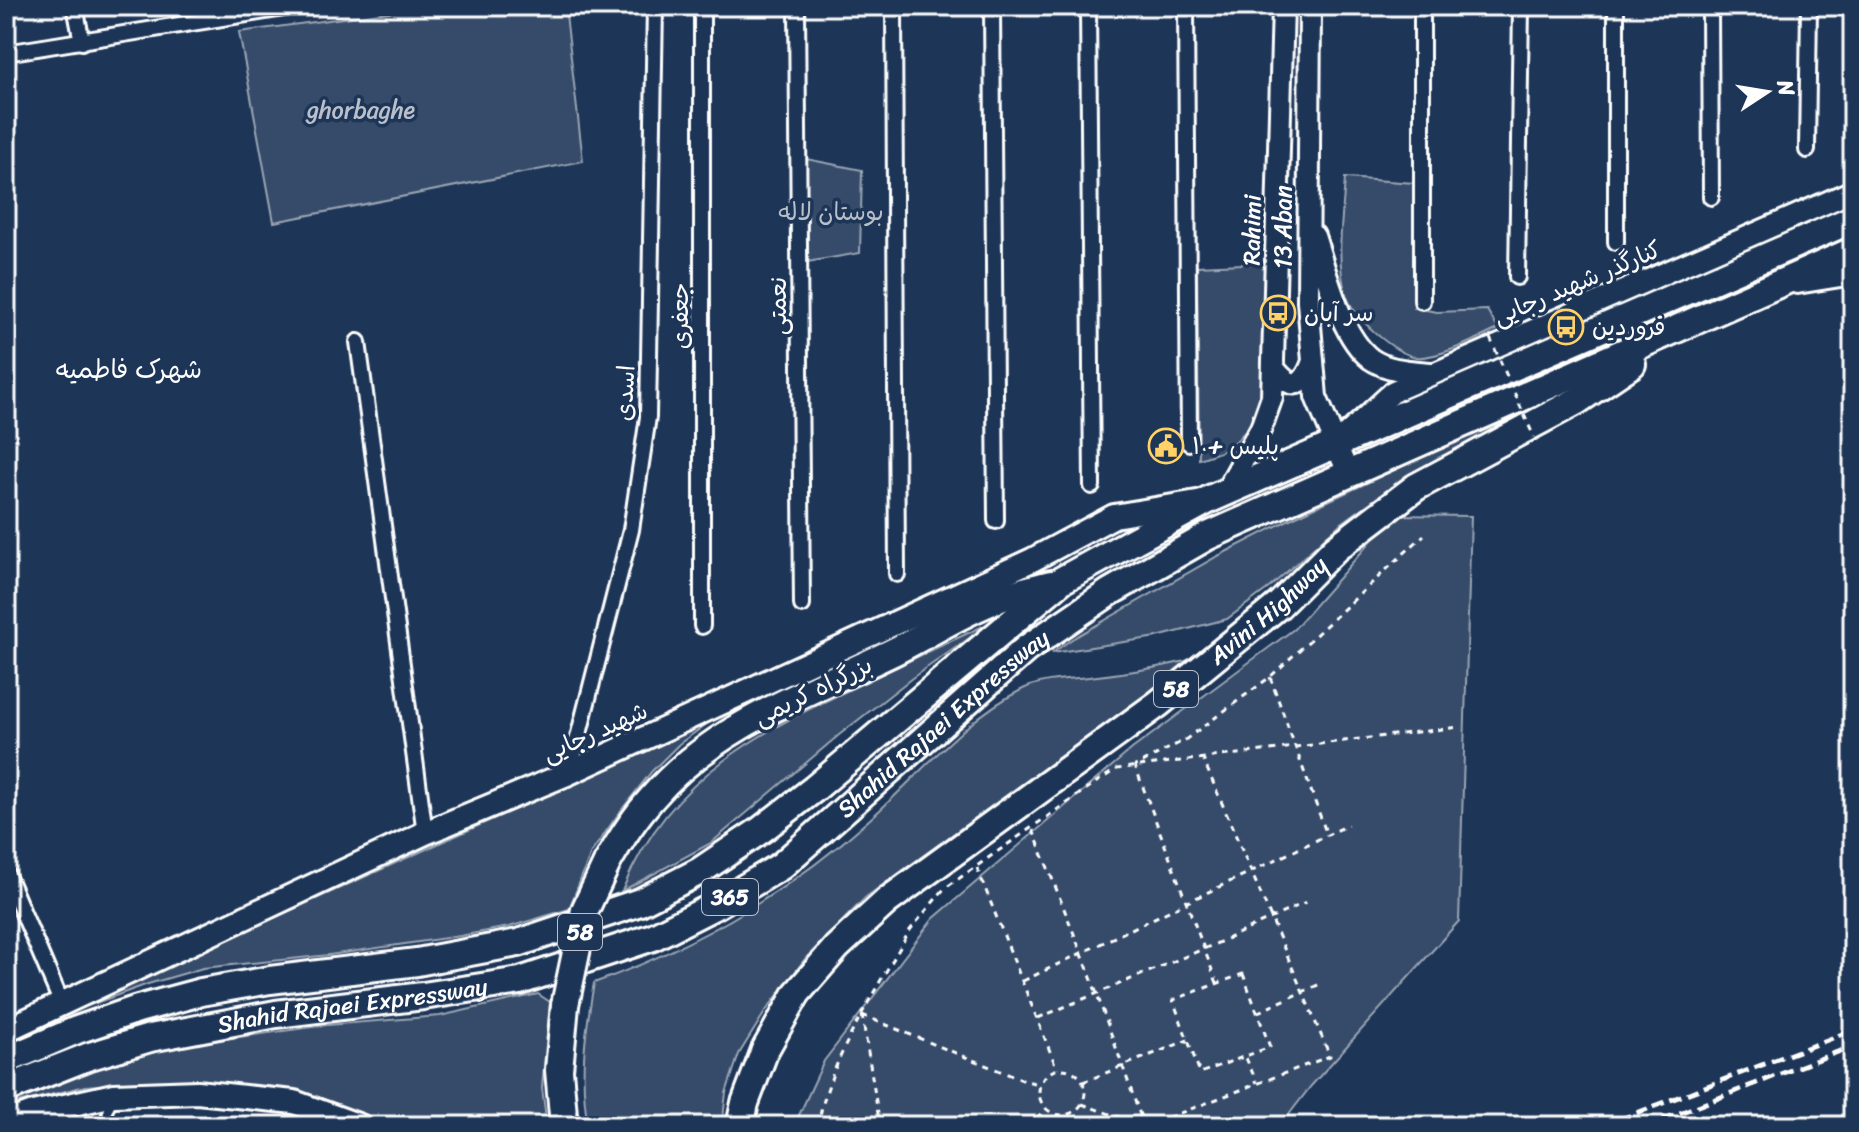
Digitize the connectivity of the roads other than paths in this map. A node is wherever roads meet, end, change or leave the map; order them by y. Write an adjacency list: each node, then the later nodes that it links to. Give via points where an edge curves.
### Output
1 (75, 6): 18 (street)
2 (297, 6): 17 (street)
3 (655, 6): 46 (street, اسدی, via 648,417 631,530)
4 (702, 6): 45 (street, جعفری)
5 (797, 6): 44 (street, نعمتی)
6 (894, 6): 42 (street)
7 (992, 6): 41 (street)
8 (1088, 6): 39 (street)
9 (1186, 6): 36 (street)
10 (1283, 6): 34 (main road, Rahimi)
11 (1310, 6): 24 (main road, 13 Aban)
12 (1422, 6): 30 (street)
13 (1521, 6): 28 (street)
14 (1616, 6): 25 (street)
15 (1710, 6): 22 (street)
16 (1809, 6): 20 (street)
17 (238, 10): 18 (street)
18 (82, 42): 19 (street)
19 (6, 53)
20 (1807, 150)
21 (1853, 191): 35 (main road, کنارگذر شهید رجایی)
22 (1711, 197)
23 (1853, 219): 37 (highway, Shahid Rajaei Expressway / 365)
24 (1309, 220): 33 (main road, 13 Aban); 35 (main road, via 1354,340 1372,359 1400,370)
25 (1616, 242)
26 (1853, 251): 29 (highway, Shahid Rajaei Expressway / 365)
27 (1853, 274): 29 (main road)
28 (1517, 277)
29 (1773, 288): 31 (highway, Shahid Rajaei Expressway / 365)
30 (1422, 301)
31 (1691, 325): 38 (highway, Shahid Rajaei Expressway / 365); 58 (highway, Avini Highway / 58, via 1577,401 1416,487 1336,548 1279,605 972,855 887,901 797,993 765,1050)
32 (358, 342): 47 (street)
33 (1313, 361): 34 (main road, via 1304,381 1291,384); 37 (main road, 13 Aban, via 1316,397)
34 (1274, 368): 40 (main road, Rahimi, via 1272,397 1261,428)
35 (1435, 373): 37 (main road, کنارگذر شهید رجایی, via 1394,391)
36 (1189, 443)
37 (1336, 444): 38 (main road); 40 (highway, Shahid Rajaei Expressway / 365)
38 (1349, 475): 52 (highway, Shahid Rajaei Expressway / 365, via 1208,536 1110,592 1026,649 781,866 653,937 520,981 276,1014 150,1038)
39 (1092, 486)
40 (1218, 496): 43 (highway, Shahid Rajaei Expressway / 365); 46 (main road, شهید رجایی, via 1114,516 1017,567)
41 (996, 521)
42 (897, 574)
43 (1062, 580): 51 (highway, Shahid Rajaei Expressway / 365, via 772,822 700,871 640,902 518,943 201,992 89,1026); 57 (highway, بزرگراه کریمی / 58, bridge, via 997,599 785,703 726,735 652,797 625,832 585,910 565,1005 559,1070)
44 (802, 605)
45 (702, 626)
46 (569, 773): 47 (main road, شهید رجایی)
47 (425, 833): 49 (main road, شهید رجایی)
48 (6, 873): 49 (street)
49 (62, 1004): 50 (main road, شهید رجایی)
50 (6, 1030)
51 (6, 1060)
52 (6, 1089)
53 (114, 1095): 54 (main road); 55 (lane); 56 (main road, via 197,1092 294,1102)
54 (6, 1123)
55 (102, 1126)
56 (360, 1126)
57 (564, 1126)
58 (740, 1126)

